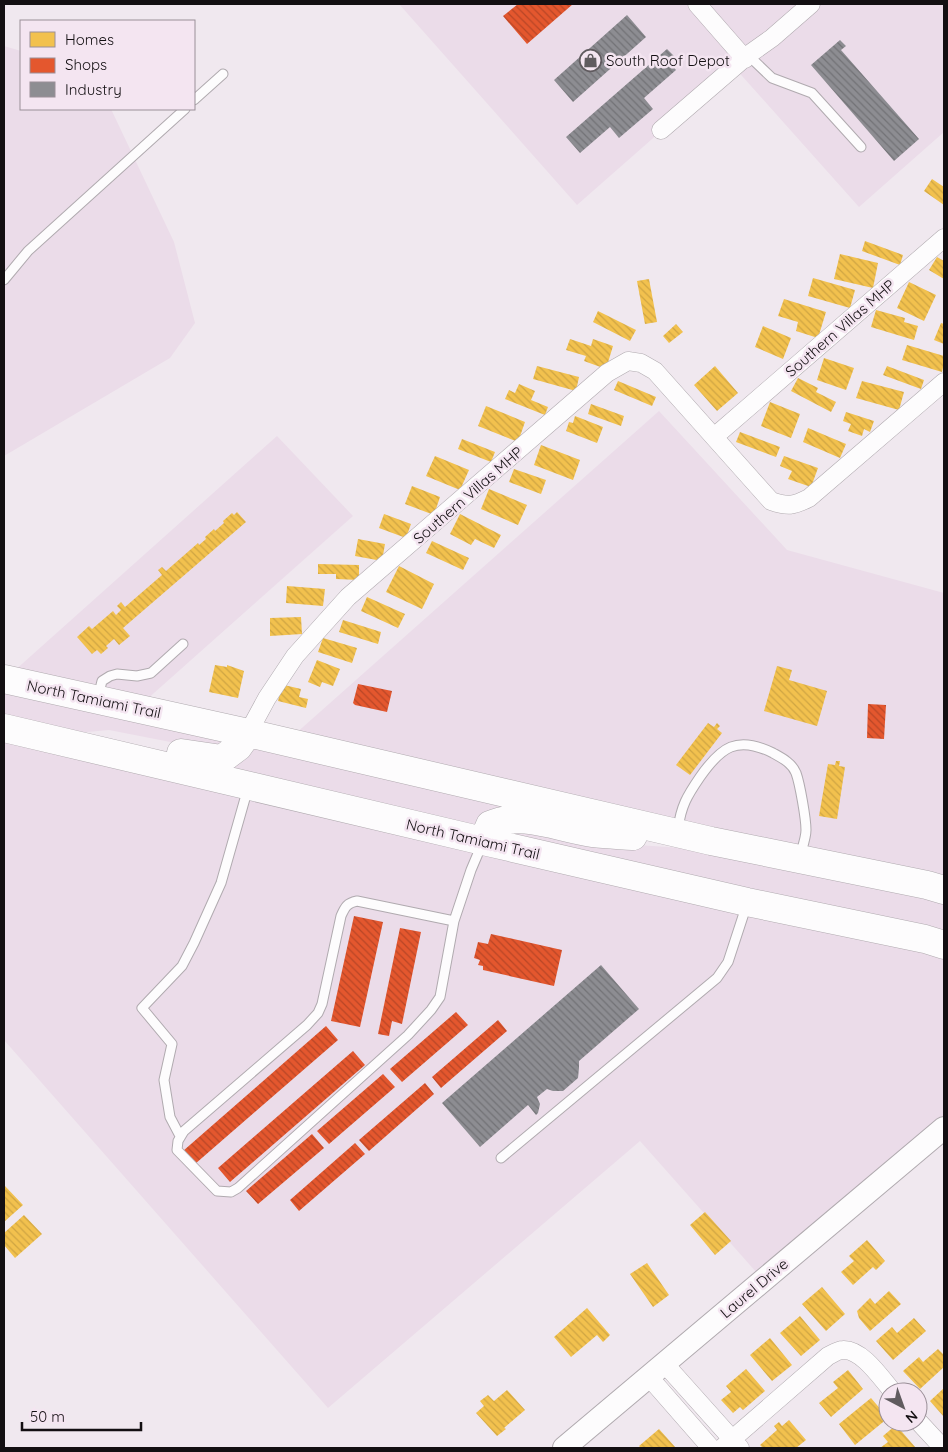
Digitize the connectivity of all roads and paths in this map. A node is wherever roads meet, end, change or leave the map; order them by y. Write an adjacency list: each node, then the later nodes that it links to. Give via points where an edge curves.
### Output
1 (697, 4): 3 (street)
2 (811, 4): 3 (street)
3 (746, 57): 7 (street); 8 (lane, via 772,78 812,93)
4 (223, 74): 5 (lane)
5 (195, 99)
6 (183, 110): 10 (lane, via 28,251)
7 (662, 130)
8 (861, 147)
9 (944, 238): 12 (street, Southern Villas MHP)
10 (4, 280)
11 (944, 382): 12 (street, Southern Villas MHP, via 809,498 796,505 783,506 771,501)
12 (714, 437): 17 (street, Southern Villas MHP, via 655,371 641,363 628,361 608,373 348,598 295,656)
13 (183, 644): 15 (lane, via 151,673 137,676 117,674 102,681)
14 (4, 679): 15 (main road, North Tamiami Trail)
15 (97, 700): 17 (main road, North Tamiami Trail)
16 (4, 728): 18 (main road, North Tamiami Trail)
17 (248, 733): 18 (main road, via 233,752 222,759 108,739); 20 (main road, North Tamiami Trail)
18 (66, 743): 19 (main road, North Tamiami Trail)
19 (248, 786): 21 (main road, North Tamiami Trail); 28 (lane, via 221,883 194,943 182,966 142,1008 172,1044 164,1080 170,1117)
20 (677, 836): 21 (main road, via 594,834 524,819 490,825); 22 (main road); 22 (lane, via 680,813 687,796 705,770 732,746 761,747 788,762 795,772 806,830)
21 (483, 841): 24 (main road, North Tamiami Trail); 25 (lane)
22 (800, 859): 23 (main road)
23 (944, 890)
24 (748, 902): 26 (main road, North Tamiami Trail); 29 (lane, via 728,962 717,978)
25 (454, 921): 28 (lane, via 356,901 350,903 342,916 318,1013); 28 (lane, via 440,997 431,1010 408,1035 238,1188 232,1192 217,1191 177,1150)
26 (944, 945)
27 (944, 1128): 30 (street, Laurel Drive)
28 (180, 1136)
29 (501, 1158)
30 (657, 1370): 33 (street); 34 (street, Laurel Drive); 35 (street)
31 (884, 1382): 33 (street, via 856,1352 842,1350 828,1356 784,1393)
32 (928, 1432): 36 (street)
33 (732, 1445)
34 (564, 1448)
35 (711, 1448)
36 (943, 1448)

